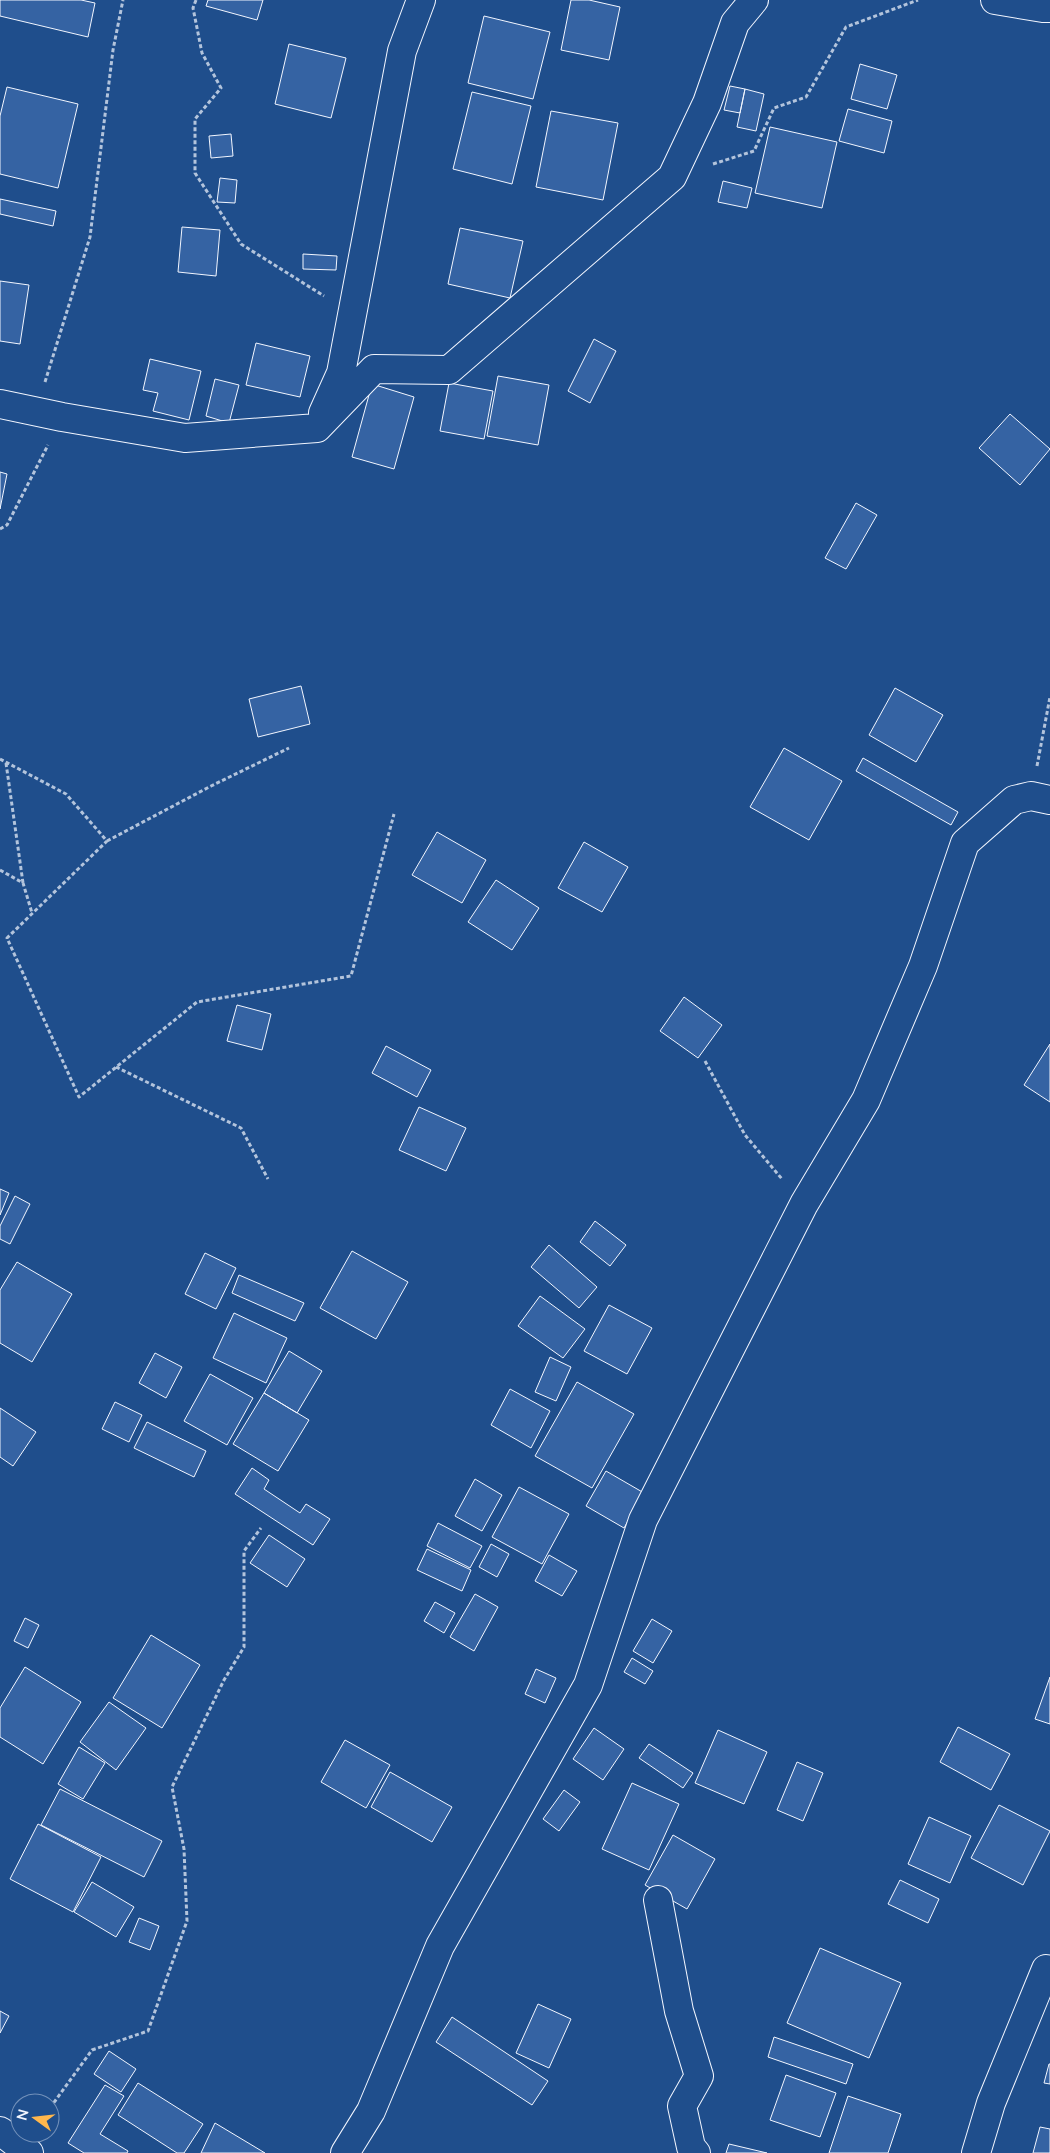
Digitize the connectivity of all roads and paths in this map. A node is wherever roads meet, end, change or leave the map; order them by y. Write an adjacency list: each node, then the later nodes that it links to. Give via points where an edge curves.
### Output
1 (123, 0): 10 (path, via 113,50 90,237 43,387)
2 (196, 0): 9 (path, via 193,8 202,53 221,88 195,119 195,173 241,244)
3 (421, 0): 9 (street, via 402,51)
4 (754, 0): 8 (street, via 735,23 707,103)
5 (918, 0): 8 (path, via 846,27 806,96 774,108 754,151)
6 (995, 0): 7 (street)
7 (1050, 8)
8 (672, 177): 12 (street, via 449,370 374,369)
9 (352, 314): 12 (street, via 341,373)
10 (1, 404): 11 (street)
11 (62, 417): 12 (street, via 185,438); 13 (path, via 7,524)
12 (317, 428)
13 (0, 529)
14 (1050, 696): 18 (path)
15 (289, 748): 20 (path)
16 (0, 759): 17 (path)
17 (6, 763): 20 (path, via 66,794); 22 (path)
18 (1041, 798): 27 (street, via 1014,800 965,843 923,966 866,1100)
19 (394, 814): 25 (path, via 351,976 197,1002)
20 (107, 841): 23 (path)
21 (0, 870): 22 (path)
22 (23, 883): 23 (path)
23 (32, 913): 25 (path, via 7,938 79,1097)
24 (705, 1061): 27 (path, via 745,1135)
25 (116, 1067): 26 (path, via 241,1128)
26 (268, 1179)
27 (804, 1204): 34 (street, via 643,1520 588,1685 440,1946 371,2111)
28 (260, 1528): 31 (path, via 244,1551 244,1647 224,1680 172,1787 184,1849 187,1921 148,2032 92,2050)
29 (658, 1900): 35 (street, via 679,2011 699,2076 682,2106 691,2148)
30 (1046, 1968): 36 (street, via 991,2103)
31 (60, 2094)
32 (0, 2131): 33 (street)
33 (29, 2153)
34 (345, 2153)
35 (696, 2153)
36 (976, 2153)

